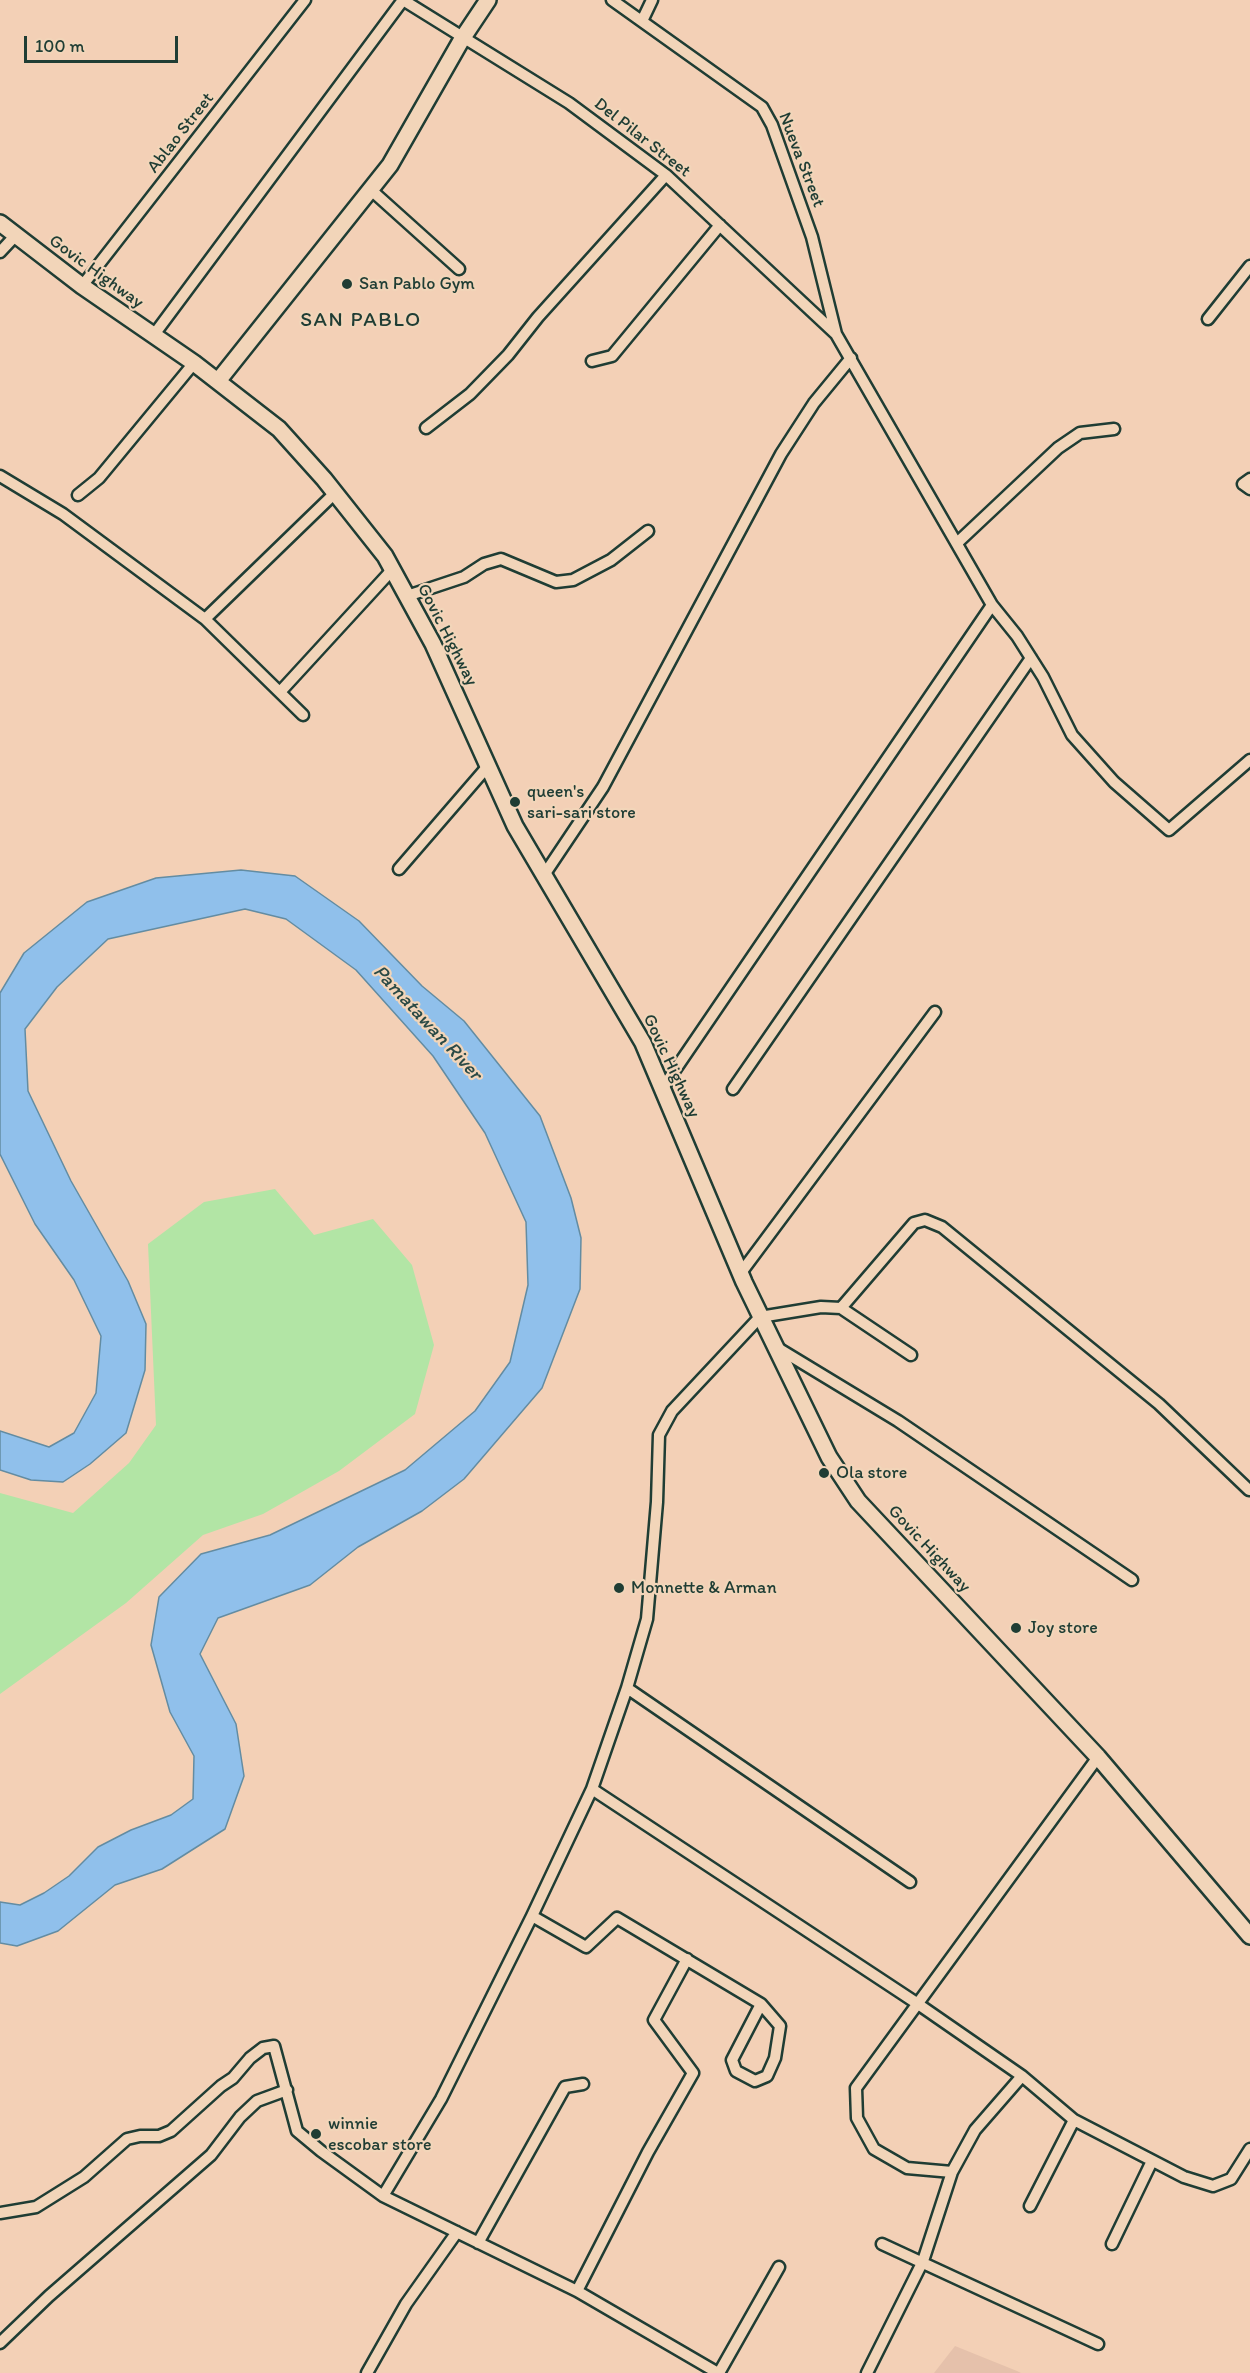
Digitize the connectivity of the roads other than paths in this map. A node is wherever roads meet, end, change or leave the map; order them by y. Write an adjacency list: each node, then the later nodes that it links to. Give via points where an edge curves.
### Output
1 (305, 0): 16 (street, Ablao Street)
2 (403, 0): 7 (street, Del Pilar Street); 19 (street)
3 (488, 0): 7 (main road)
4 (612, 0): 6 (street, Nueva Street)
5 (652, 0): 6 (street)
6 (642, 21): 18 (street, Nueva Street, via 762,107 812,237)
7 (462, 39): 8 (street, Del Pilar Street, via 569,104); 9 (main road, via 390,165)
8 (666, 174): 11 (street, Del Pilar Street); 24 (street, via 508,355 470,394)
9 (370, 189): 15 (street); 23 (main road)
10 (0, 223): 12 (main road, Govic Highway)
11 (720, 225): 18 (street, Del Pilar Street); 21 (street, via 612,356)
12 (15, 236): 13 (street); 16 (main road, Govic Highway)
13 (0, 252)
14 (1250, 266): 17 (street)
15 (459, 269)
16 (82, 286): 19 (main road, Govic Highway)
17 (1208, 319)
18 (836, 334): 20 (street)
19 (153, 336): 22 (main road, Govic Highway)
20 (851, 358): 32 (street); 43 (street, via 814,403 781,454 603,787)
21 (592, 361)
22 (194, 363): 23 (main road, Govic Highway); 30 (street, via 99,478)
23 (218, 381): 29 (main road, Govic Highway, via 279,429)
24 (426, 428)
25 (1114, 429): 32 (street, via 1080,433 1058,448)
26 (0, 476): 36 (street, via 63,514)
27 (1250, 479): 28 (street, via 1243,484)
28 (1250, 489)
29 (335, 493): 33 (main road, Govic Highway); 36 (street)
30 (78, 495)
31 (648, 531): 34 (street, via 610,560 573,580 556,582 501,559)
32 (957, 543): 35 (street)
33 (392, 570): 34 (main road, Govic Highway); 38 (street)
34 (407, 597): 41 (main road, Govic Highway, via 433,644)
35 (992, 605): 37 (street); 45 (street)
36 (205, 619): 38 (street)
37 (1031, 658): 40 (street, via 1072,735 1114,782 1169,830); 46 (street)
38 (280, 692): 39 (street)
39 (303, 715)
40 (1250, 760)
41 (488, 766): 42 (street); 43 (main road, Govic Highway, via 515,826)
42 (399, 869)
43 (544, 875): 45 (main road, Govic Highway, via 643,1043)
44 (934, 1012): 47 (street)
45 (662, 1089): 47 (main road, Govic Highway)
46 (733, 1089)
47 (740, 1274): 49 (main road, Govic Highway)
48 (841, 1308): 49 (street, via 821,1307); 51 (street); 52 (street, via 914,1223 925,1220 942,1227 1159,1404)
49 (760, 1317): 50 (main road, Govic Highway); 54 (street, via 672,1411 659,1435 647,1619)
50 (773, 1345): 53 (street, via 898,1421); 55 (main road, Govic Highway, via 829,1457 858,1501)
51 (911, 1355)
52 (1249, 1490)
53 (1132, 1580)
54 (627, 1688): 56 (street); 57 (street)
55 (1098, 1757): 59 (main road, Govic Highway); 62 (street)
56 (592, 1789): 58 (street); 62 (street)
57 (910, 1882)
58 (532, 1916): 60 (street, via 586,1947 617,1918); 70 (street, via 441,2099)
59 (1250, 1936)
60 (687, 1959): 61 (street); 79 (street, via 654,2020 693,2073)
61 (761, 2004): 61 (street, via 732,2060 736,2071 755,2081 767,2076 775,2058 780,2026)
62 (918, 2004): 63 (street); 69 (street, via 856,2088 857,2118 874,2149 907,2168)
63 (1022, 2076): 66 (street); 69 (street, via 975,2130)
64 (583, 2084): 74 (street, via 565,2087)
65 (287, 2090): 70 (street, via 297,2131); 72 (street, via 274,2046 263,2048 171,2131 127,2139 84,2176 36,2207); 80 (street, via 257,2101 211,2155)
66 (1074, 2120): 68 (street); 71 (street)
67 (1250, 2149): 68 (street, via 1231,2179 1213,2186)
68 (1152, 2161): 76 (street)
69 (952, 2172): 77 (street)
70 (383, 2196): 73 (street)
71 (1030, 2206)
72 (0, 2213)
73 (457, 2232): 74 (street); 82 (street, via 406,2304)
74 (478, 2243): 79 (street)
75 (882, 2244): 77 (street)
76 (1112, 2244)
77 (923, 2261): 81 (street); 84 (street)
78 (779, 2266): 83 (street)
79 (577, 2291): 83 (street)
80 (0, 2343)
81 (1098, 2344)
82 (368, 2373)
83 (719, 2373)
84 (867, 2373)

